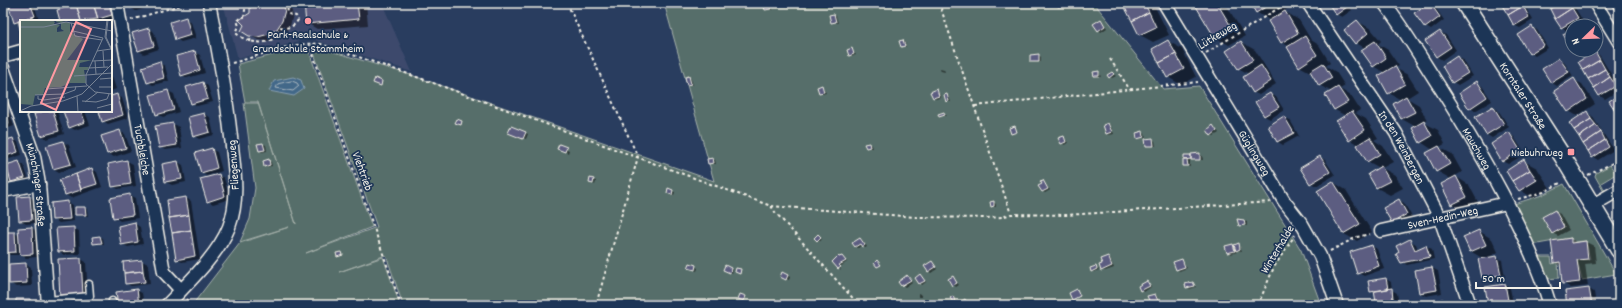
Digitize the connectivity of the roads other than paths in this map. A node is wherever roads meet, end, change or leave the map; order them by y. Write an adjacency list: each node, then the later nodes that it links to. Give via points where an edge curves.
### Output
1 (117, 3): 8 (street, Tuchbleiche)
2 (209, 3): 22 (street, Fliegenweg, via 221,66 236,190 229,228 217,249)
3 (1164, 3): 25 (street, Güglingweg, via 1284,201 1302,224 1320,256)
4 (1308, 3): 18 (street, In den Weinbergen, via 1396,133)
5 (1384, 3): 16 (street, Mauchweg, via 1458,117)
6 (1464, 3): 17 (street, Korntaler Straße)
7 (1595, 3): 9 (street)
8 (115, 23): 22 (street, Tuchbleiche, via 164,272)
9 (1619, 42)
10 (20, 51): 11 (street)
11 (3, 56)
12 (3, 68): 13 (street, Münchinger Straße, via 34,156)
13 (39, 184): 15 (street); 23 (street, Münchinger Straße)
14 (1619, 190): 17 (street)
15 (3, 191)
16 (1507, 203): 18 (street, Sven-Hedin-Weg); 27 (street, Mauchweg, via 1544,285)
17 (1593, 205): 20 (street, Korntaler Straße)
18 (1440, 218): 19 (street, Sven-Hedin-Weg); 26 (street, In den Weinbergen)
19 (1381, 231)
20 (1619, 250)
21 (90, 284): 23 (lane, via 90,296)
22 (181, 290): 24 (street, Fliegenweg)
23 (48, 302)
24 (167, 305)
25 (1337, 305)
26 (1470, 305)
27 (1550, 305)

